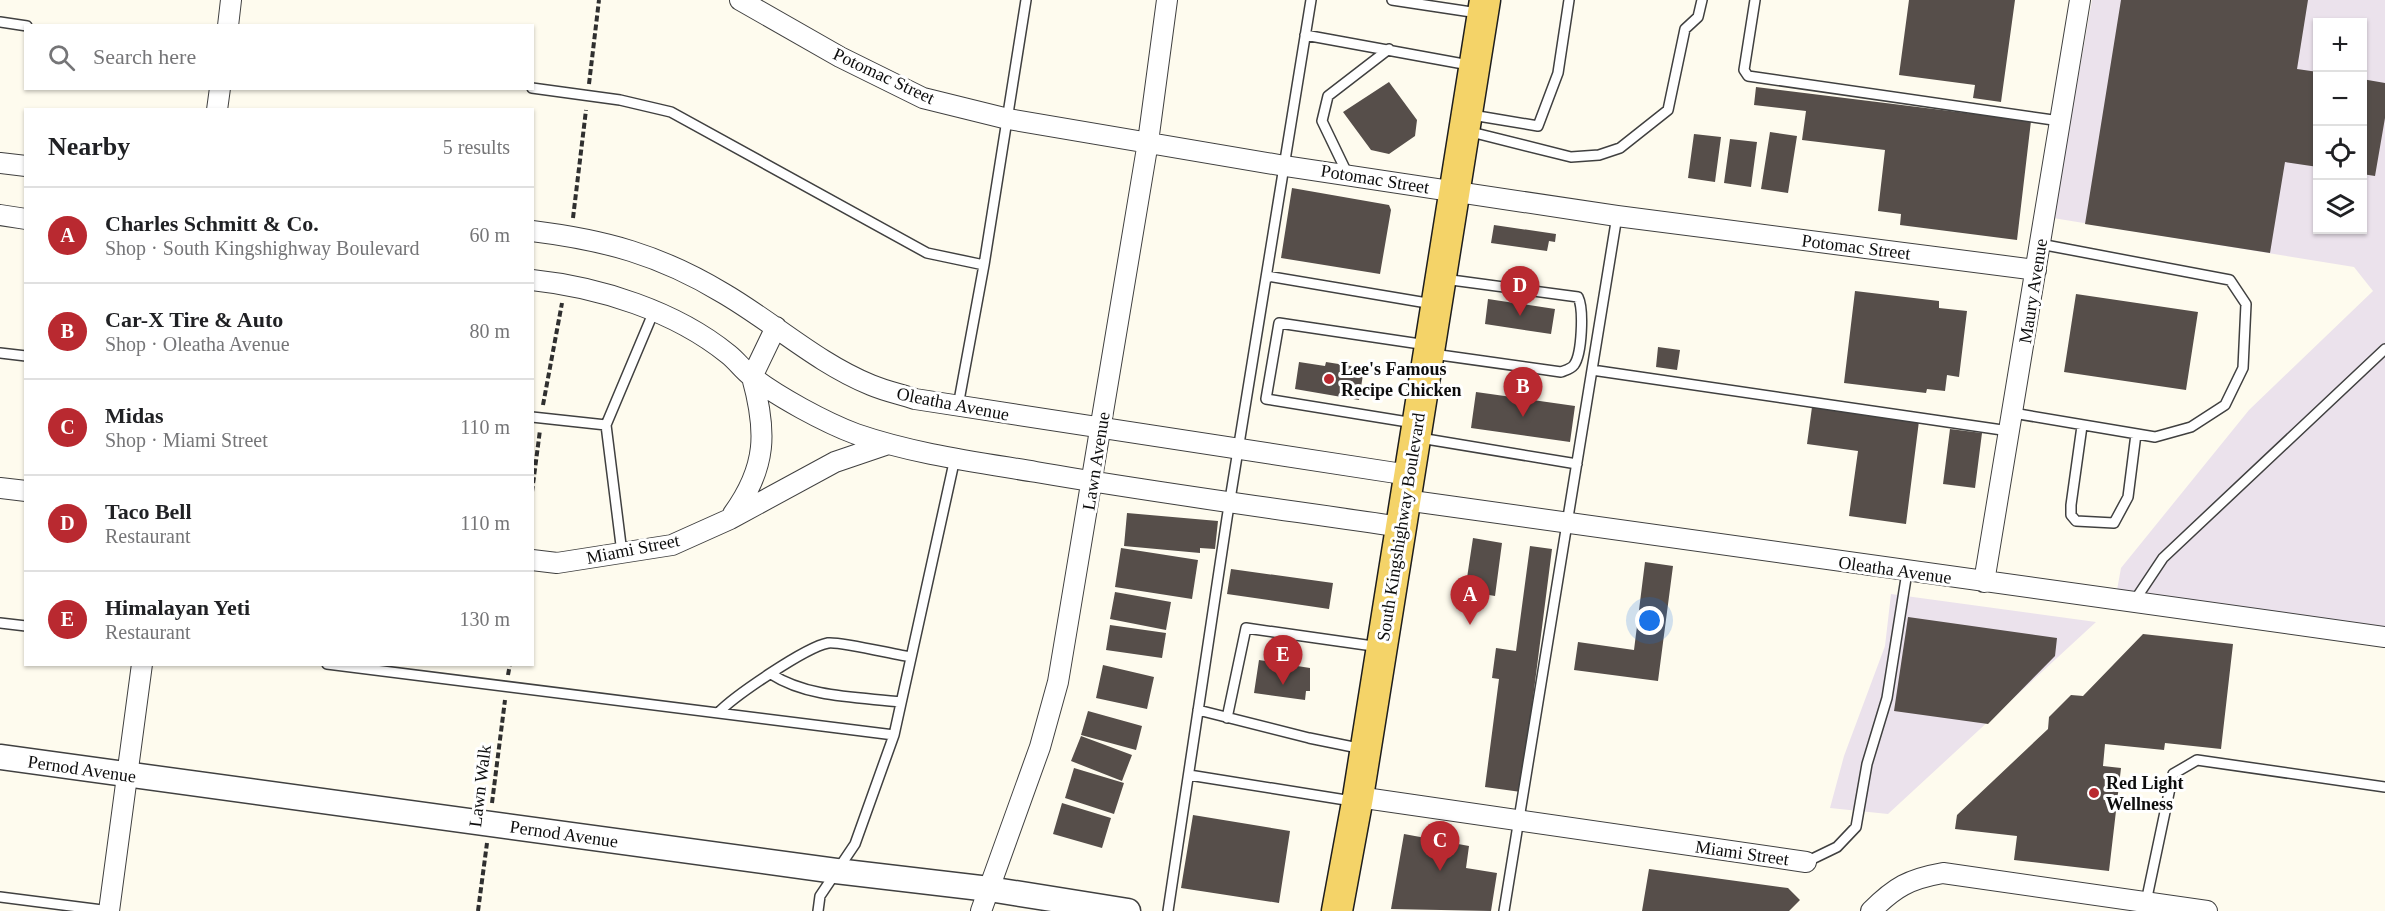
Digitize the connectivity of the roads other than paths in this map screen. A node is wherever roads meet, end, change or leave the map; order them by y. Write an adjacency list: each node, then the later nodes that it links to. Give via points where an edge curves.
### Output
1 (231, 0): 13 (street)
2 (740, 0): 21 (street, Potomac Street, via 840,57 923,98)
3 (1026, 0): 21 (lane)
4 (1167, 0): 24 (street, Lawn Avenue)
5 (1311, 0): 15 (lane)
6 (1392, 0): 11 (lane)
7 (1569, 0): 23 (lane, via 1558,73 1538,126)
8 (1702, 0): 23 (lane, via 1698,17 1685,29 1668,110 1620,148 1599,155 1571,157)
9 (1755, 0): 22 (lane, via 1744,70 1748,76)
10 (2080, 0): 22 (street, Maury Avenue)
11 (1484, 7): 17 (main road, South Kingshighway Boulevard)
12 (0, 22): 14 (lane)
13 (228, 24)
14 (24, 26)
15 (1305, 35): 16 (lane); 27 (lane)
16 (1389, 50): 17 (lane); 28 (lane, via 1328,96 1322,121)
17 (1475, 66): 23 (main road, South Kingshighway Boulevard)
18 (534, 88): 35 (lane, via 620,100 671,112 927,253)
19 (220, 90): 20 (street)
20 (217, 108)
21 (1008, 119): 24 (street, Potomac Street); 35 (lane)
22 (2060, 121): 34 (street, Maury Avenue)
23 (1466, 122): 29 (main road, South Kingshighway Boulevard)
24 (1148, 142): 27 (street, Potomac Street); 53 (street, Lawn Avenue)
25 (0, 163): 26 (street)
26 (24, 166)
27 (1285, 166): 28 (street, Potomac Street); 37 (lane)
28 (1348, 175): 29 (street, Potomac Street)
29 (1454, 191): 31 (street, Potomac Street); 39 (main road, South Kingshighway Boulevard)
30 (0, 215): 32 (street)
31 (1617, 216): 36 (street, Potomac Street); 46 (lane)
32 (24, 219)
33 (534, 231): 41 (street, Oleatha Avenue, via 628,248 723,292)
34 (2040, 244): 36 (street, Maury Avenue); 55 (lane, via 2230,280 2246,304 2242,368 2225,405 2191,427 2155,436)
35 (984, 265): 48 (lane)
36 (2036, 270): 50 (street, Maury Avenue)
37 (1267, 276): 39 (lane); 57 (lane)
38 (534, 280): 40 (street, Oleatha Avenue, via 559,283)
39 (1438, 291): 42 (main road, South Kingshighway Boulevard); 42 (lane, via 1578,297 1582,314 1578,355 1575,363 1561,372)
40 (654, 311): 47 (street, Oleatha Avenue, via 719,348); 51 (lane)
41 (776, 327): 47 (street); 48 (street, Oleatha Avenue, via 870,385)
42 (1429, 349): 54 (main road, South Kingshighway Boulevard); 54 (lane, via 1279,323 1266,399 1335,410)
43 (2385, 349): 71 (lane, via 2163,558)
44 (0, 352): 45 (lane)
45 (24, 356)
46 (1592, 370): 50 (lane); 59 (lane)
47 (752, 377): 56 (street, Oleatha Avenue, via 854,433); 65 (street, via 761,410 762,442 756,474)
48 (958, 407): 53 (street, Oleatha Avenue)
49 (534, 417): 51 (lane)
50 (2011, 422): 52 (lane); 70 (street, Maury Avenue)
51 (606, 425): 67 (lane)
52 (2082, 426): 55 (lane); 55 (lane, via 2071,505 2076,521 2114,523 2128,497)
53 (1101, 427): 57 (street, Oleatha Avenue); 60 (street, Lawn Avenue)
54 (1416, 430): 59 (lane); 63 (main road, South Kingshighway Boulevard)
55 (2136, 434)
56 (888, 444): 58 (street, Oleatha Avenue); 65 (street, Miami Street, via 835,462)
57 (1239, 448): 63 (street, Oleatha Avenue); 64 (lane)
58 (955, 458): 60 (street, Oleatha Avenue); 76 (lane)
59 (1577, 464): 66 (lane)
60 (1093, 482): 64 (street, Oleatha Avenue); 95 (street, Lawn Avenue, via 1058,682 1040,747)
61 (0, 488): 62 (street)
62 (24, 491)
63 (1405, 501): 64 (street, Oleatha Avenue); 66 (street, Oleatha Avenue); 75 (main road, South Kingshighway Boulevard)
64 (1230, 502): 81 (lane)
65 (730, 519): 67 (street, Miami Street, via 672,545)
66 (1567, 524): 69 (street, Oleatha Avenue); 91 (lane)
67 (622, 553): 68 (street, Miami Street, via 557,563)
68 (534, 560)
69 (1907, 572): 70 (street, Oleatha Avenue); 92 (lane, Miami Street, via 1887,698 1867,764 1856,827 1836,848)
70 (1984, 582): 71 (street, Oleatha Avenue)
71 (2133, 603): 74 (street, Oleatha Avenue)
72 (0, 623): 73 (lane)
73 (24, 626)
74 (2385, 638)
75 (1382, 647): 83 (lane, via 1246,628); 85 (main road, South Kingshighway Boulevard)
76 (911, 657): 79 (lane, via 828,643); 80 (lane)
77 (142, 666): 87 (street)
78 (343, 666): 82 (lane)
79 (771, 674): 80 (lane, via 831,695); 82 (lane, via 730,700)
80 (901, 702): 84 (lane)
81 (1198, 711): 83 (lane); 88 (lane)
82 (718, 713): 84 (lane)
83 (1227, 718): 85 (lane)
84 (894, 735): 93 (lane, via 855,844)
85 (1366, 749): 90 (main road, South Kingshighway Boulevard)
86 (0, 757): 87 (street, Pernod Avenue)
87 (126, 775): 93 (street, Pernod Avenue); 97 (street)
88 (1189, 775): 90 (lane); 100 (lane)
89 (2385, 787): 96 (lane, via 2197,760 2173,774)
90 (1358, 800): 91 (street, Miami Street); 101 (main road, South Kingshighway Boulevard)
91 (1518, 822): 92 (street, Miami Street); 102 (lane)
92 (1806, 862)
93 (836, 871): 95 (street, Pernod Avenue); 98 (lane, via 820,896)
94 (0, 897): 97 (lane)
95 (985, 900): 99 (street, Pernod Avenue)
96 (2146, 902): 103 (street, via 1943,873 1902,884); 104 (street)
97 (110, 911)
98 (818, 911)
99 (1128, 911)
100 (1168, 911)
101 (1337, 911)
102 (1504, 911)
103 (1871, 911)
104 (2206, 911)

